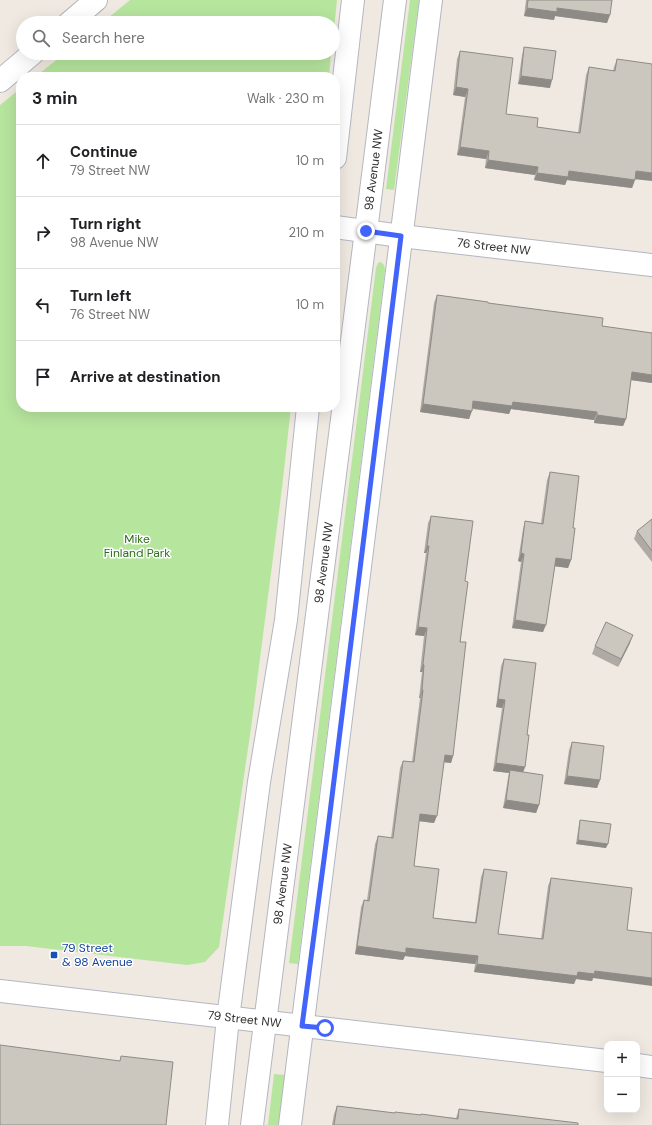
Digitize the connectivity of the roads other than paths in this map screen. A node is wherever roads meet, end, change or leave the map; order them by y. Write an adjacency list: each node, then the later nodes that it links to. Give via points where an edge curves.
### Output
1 (96, 0): 5 (street)
2 (353, 0): 8 (street)
3 (395, 0): 10 (street, 98 Avenue NW)
4 (431, 0): 11 (street)
5 (77, 16)
6 (25, 60): 7 (street)
7 (0, 81)
8 (340, 114)
9 (340, 228): 10 (street, 76 Street NW)
10 (366, 231): 11 (street, 76 Street NW); 16 (street, 98 Avenue NW)
11 (401, 236): 12 (street, 76 Street NW); 17 (street)
12 (652, 265)
13 (307, 412): 15 (street, via 286,620 259,782)
14 (0, 991): 15 (street, 79 Street NW)
15 (228, 1018): 16 (street, 79 Street NW); 21 (street)
16 (265, 1022): 17 (street, 79 Street NW); 22 (street, 98 Avenue NW)
17 (302, 1026): 18 (street, 79 Street NW); 23 (street)
18 (604, 1062)
19 (640, 1065): 20 (street)
20 (652, 1067)
21 (217, 1125)
22 (252, 1125)
23 (290, 1125)

